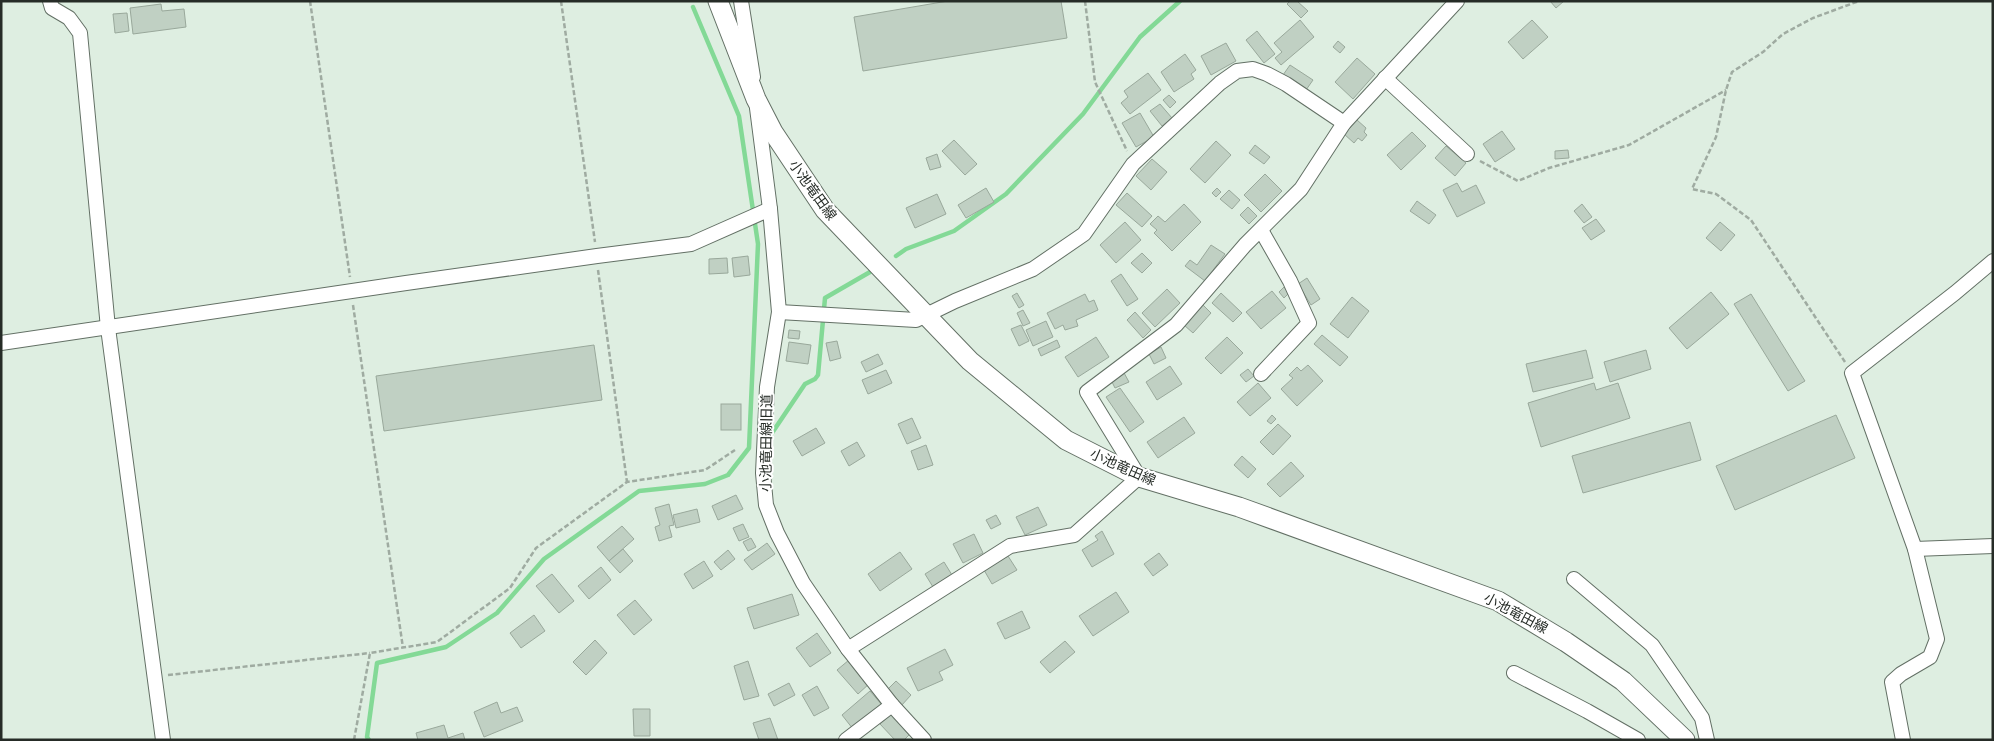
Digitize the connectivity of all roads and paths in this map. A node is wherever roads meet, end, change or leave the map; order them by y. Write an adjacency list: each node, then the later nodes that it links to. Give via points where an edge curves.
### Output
1 (50, 1): 20 (street, via 52,8 69,18 80,34)
2 (310, 1): 17 (path)
3 (718, 1): 10 (main road, 小池竜田線)
4 (741, 1): 10 (street, 小池竜田線旧道)
5 (1085, 1): 13 (path, via 1095,82)
6 (1457, 1): 8 (street)
7 (1859, 1): 9 (path, via 1813,18 1783,34 1732,72)
8 (1385, 78): 11 (street); 12 (street)
9 (1726, 90): 12 (path, via 1629,145 1549,168 1518,181); 22 (path, via 1716,137 1692,189 1716,194 1752,220)
10 (756, 99): 14 (street, 小池竜田線旧道); 19 (main road, 小池竜田線, via 773,132 825,210)
11 (1344, 123): 13 (street, via 1267,74 1254,69 1237,71); 15 (street, via 1301,189)
12 (1467, 154)
13 (1133, 164): 19 (street, via 1084,234 1033,269)
14 (759, 214): 17 (street, via 691,244); 18 (street, 小池竜田線旧道)
15 (1261, 230): 23 (street, via 1309,323); 25 (street, via 1176,325 1087,392)
16 (1993, 261): 22 (street)
17 (352, 291): 20 (street); 29 (path)
18 (779, 312): 19 (street, via 916,320); 30 (street, 小池竜田線旧道, via 767,387 763,472 766,505 803,582)
19 (926, 315): 25 (main road, 小池竜田線, via 970,361 1066,440)
20 (108, 328): 21 (street); 33 (street)
21 (1, 343)
22 (1852, 373): 27 (street)
23 (1262, 374)
24 (735, 450): 29 (path, via 704,470 627,482 536,548 510,588 437,642)
25 (1139, 477): 30 (street, via 1074,535 1010,546); 40 (main road, 小池竜田線, via 1239,507 1498,601 1623,681)
26 (1993, 546): 27 (street)
27 (1915, 549): 42 (street, via 1937,639 1930,657 1892,682)
28 (1574, 579): 41 (street, via 1652,645 1702,718)
29 (403, 648): 31 (path)
30 (848, 648): 34 (street, 小池竜田線旧道)
31 (370, 653): 33 (path); 36 (path)
32 (1514, 673): 39 (street)
33 (155, 677): 35 (street)
34 (892, 704): 37 (street); 38 (street, 小池竜田線旧道)
35 (163, 740)
36 (354, 740)
37 (846, 740)
38 (924, 740)
39 (1638, 740)
40 (1685, 740)
41 (1707, 740)
42 (1904, 740)

